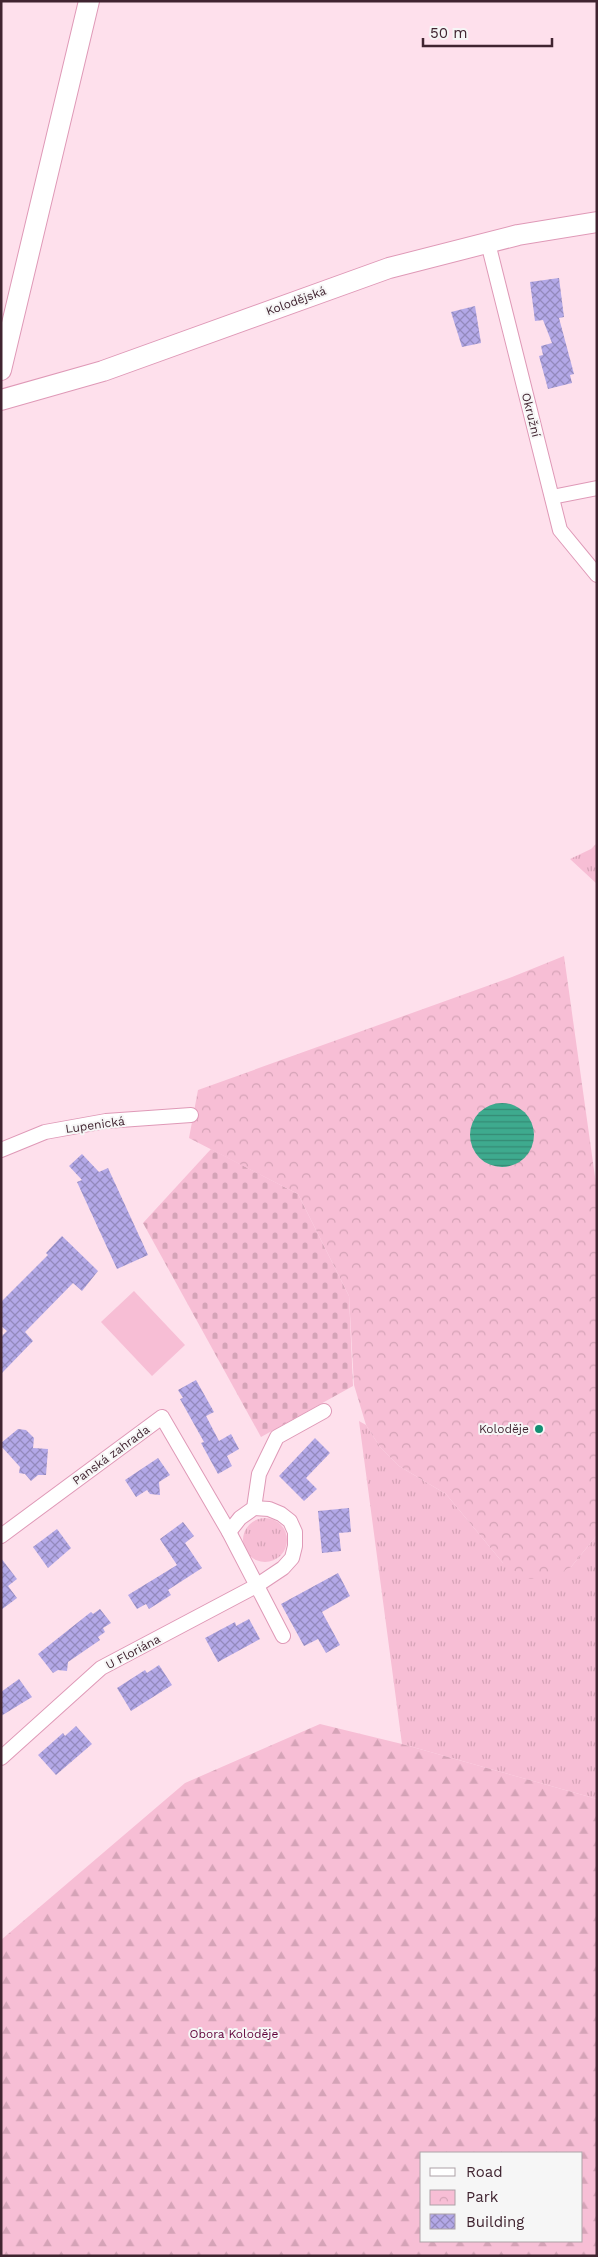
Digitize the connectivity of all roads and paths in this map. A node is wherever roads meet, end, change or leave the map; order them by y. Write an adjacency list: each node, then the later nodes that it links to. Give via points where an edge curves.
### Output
1 (89, 1): 4 (street)
2 (597, 222): 3 (street, Kolodějská)
3 (488, 243): 5 (street, Kolodějská, via 389,268 103,371); 7 (street, Okružní)
4 (1, 370)
5 (1, 400)
6 (597, 488): 7 (street)
7 (552, 497): 8 (street, Okružní, via 560,530)
8 (597, 575)
9 (191, 1116): 10 (street, Lupenická, via 106,1121 45,1132)
10 (1, 1150)
11 (324, 1411): 12 (street, via 277,1437 259,1474)
12 (254, 1508): 13 (street); 15 (street, via 269,1509 290,1521 296,1546 292,1558 283,1568)
13 (229, 1532): 14 (street, Panská zahrada, via 162,1417); 15 (street, Panská zahrada)
14 (1, 1536)
15 (256, 1586): 16 (street, Panská zahrada); 17 (street, U Floriána, via 102,1668)
16 (283, 1636)
17 (1, 1758)

